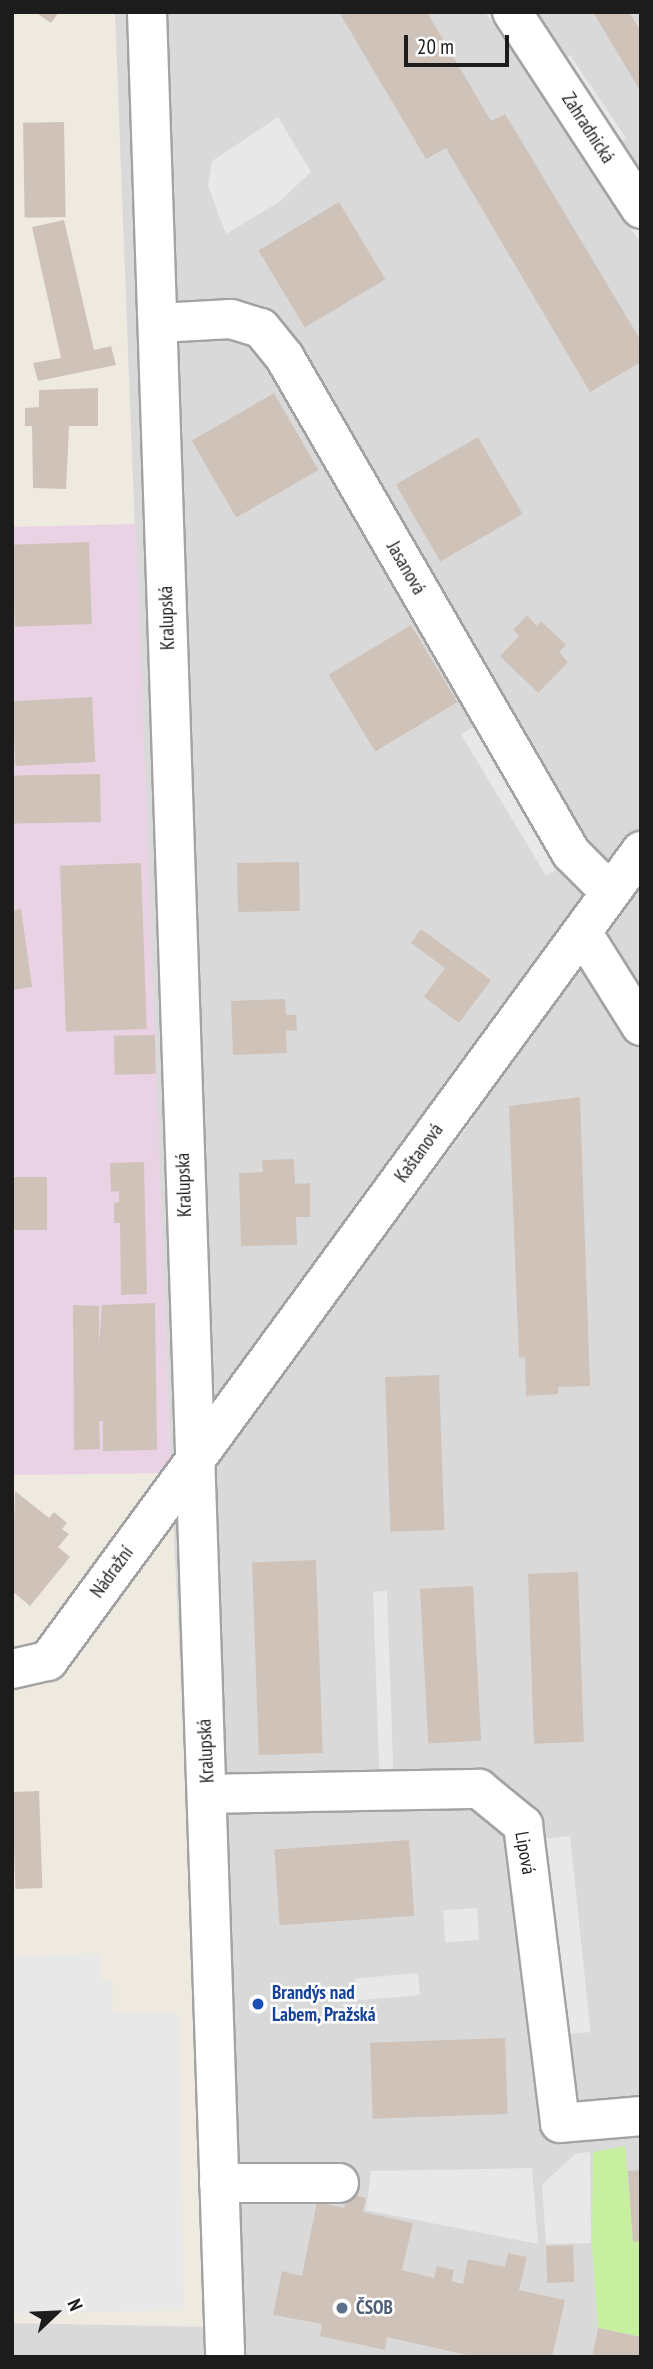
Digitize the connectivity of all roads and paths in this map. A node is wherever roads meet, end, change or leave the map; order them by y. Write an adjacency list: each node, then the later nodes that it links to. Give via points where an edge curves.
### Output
1 (147, 12): 4 (street, Kralupská)
2 (512, 12): 3 (street, Zahradnická)
3 (641, 209)
4 (159, 323): 6 (street, Jasanová, via 231,319 261,328 285,358 571,853); 9 (street, Kralupská, via 191,1414)
5 (641, 851): 6 (street, Kaštanová)
6 (610, 892): 7 (street, Kaštanová)
7 (582, 932): 8 (street); 9 (street, Kaštanová)
8 (641, 1027)
9 (198, 1454): 10 (street, Nádražní, via 48,1661); 11 (street, Kralupská, via 195,1494)
10 (12, 1670)
11 (208, 1794): 12 (street, Lipová, via 478,1789 523,1825 560,2123); 13 (street, Kralupská)
12 (641, 2116)
13 (219, 2183): 14 (street); 15 (street, Kralupská)
14 (339, 2183)
15 (225, 2357)

